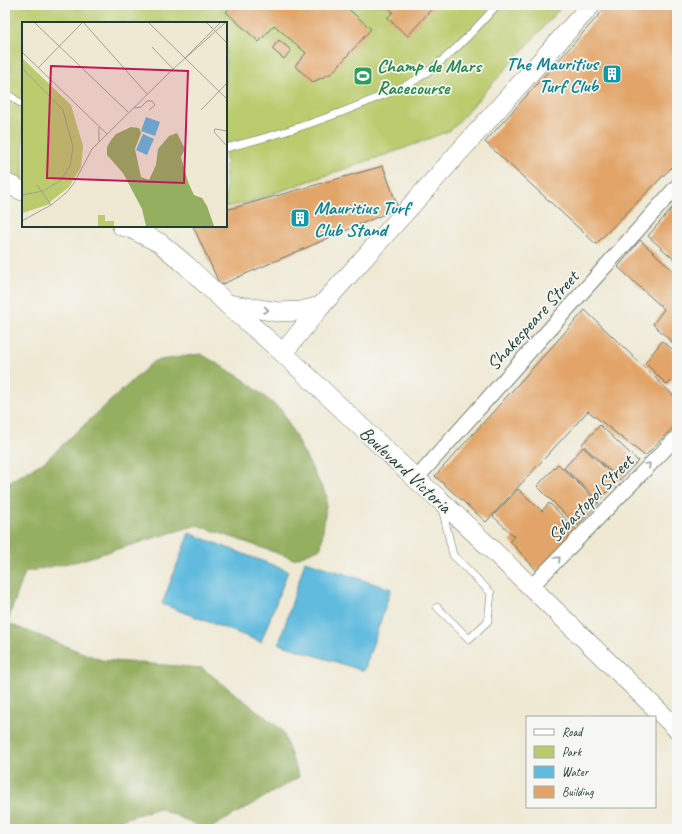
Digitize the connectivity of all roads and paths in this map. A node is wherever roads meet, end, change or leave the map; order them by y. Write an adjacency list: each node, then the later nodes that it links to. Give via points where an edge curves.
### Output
1 (497, 5): 5 (lane, via 444,59 416,79 348,110 287,132)
2 (592, 5): 11 (main road)
3 (5, 92): 4 (lane)
4 (22, 105)
5 (227, 148)
6 (5, 184): 8 (main road)
7 (677, 186): 14 (street, Shakespeare Street)
8 (22, 191)
9 (126, 227): 10 (main road, Boulevard Victoria, via 160,243)
10 (227, 304): 11 (main road, one-way to 11, via 278,312 301,311); 12 (main road, Boulevard Victoria)
11 (321, 306): 12 (main road)
12 (283, 353): 14 (main road, Boulevard Victoria)
13 (677, 437): 16 (street, Sebastopol Street, one-way to 13)
14 (416, 479): 15 (main road, Boulevard Victoria)
15 (440, 500): 16 (main road, Boulevard Victoria); 17 (lane, via 454,554 491,593 488,621 469,639)
16 (531, 587): 18 (main road, Boulevard Victoria)
17 (436, 606)
18 (677, 729)

